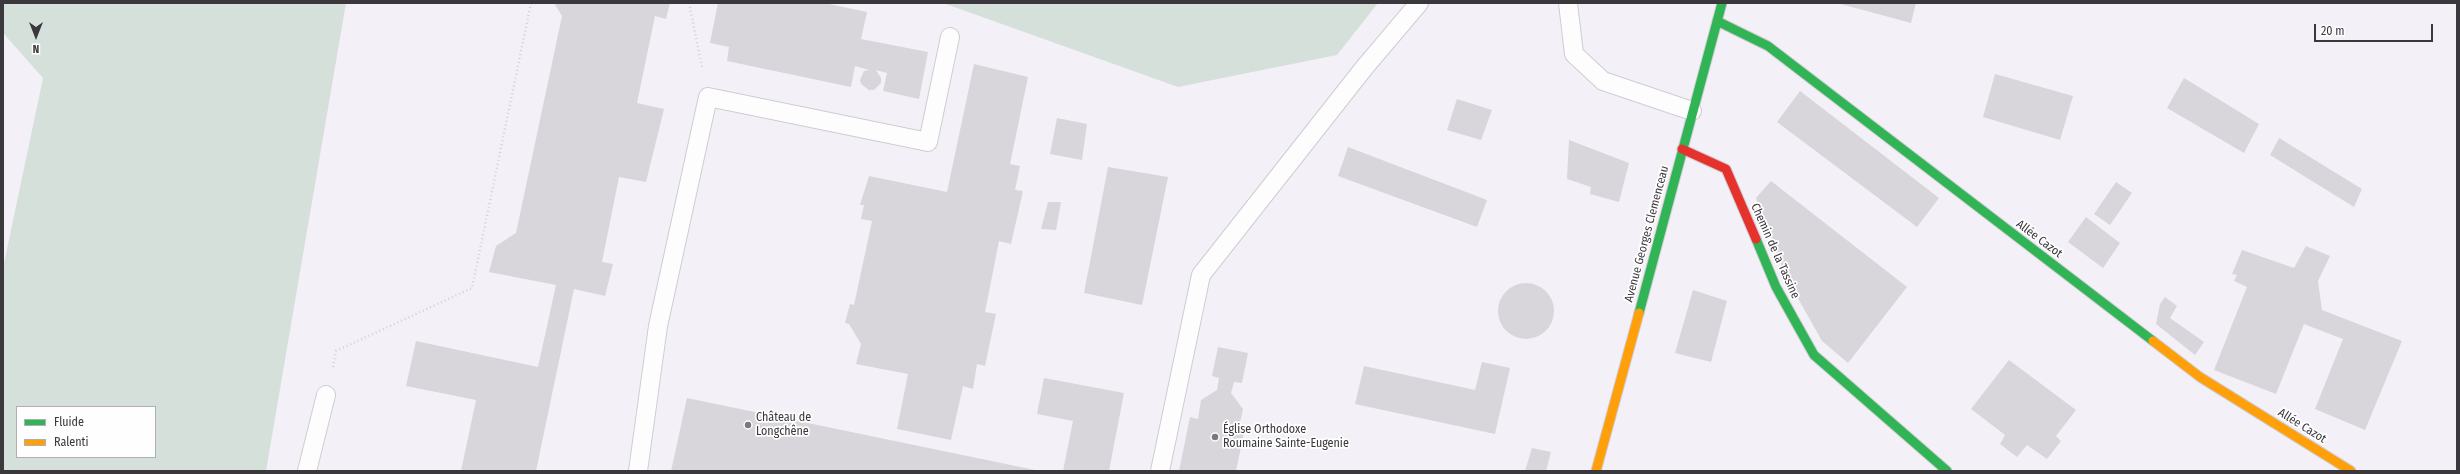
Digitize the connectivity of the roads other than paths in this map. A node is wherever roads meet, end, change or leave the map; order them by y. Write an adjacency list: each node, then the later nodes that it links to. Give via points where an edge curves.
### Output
1 (1419, 3): 11 (lane, via 1364,68 1201,275)
2 (1568, 3): 6 (lane, via 1574,54 1603,81)
3 (1722, 3): 4 (street, Avenue Georges Clemenceau)
4 (1717, 22): 6 (street, Avenue Georges Clemenceau); 14 (street, Allée Cazot, via 1768,46 2200,377)
5 (950, 37): 10 (lane, via 928,142 708,97 658,326)
6 (1692, 110): 7 (street, Avenue Georges Clemenceau)
7 (1682, 149): 12 (street, Avenue Georges Clemenceau); 13 (street, Chemin de la Tassine, via 1726,169 1776,287 1814,355)
8 (326, 395): 9 (lane)
9 (307, 471)
10 (638, 471)
11 (1160, 471)
12 (1596, 471)
13 (1947, 471)
14 (2351, 471)

